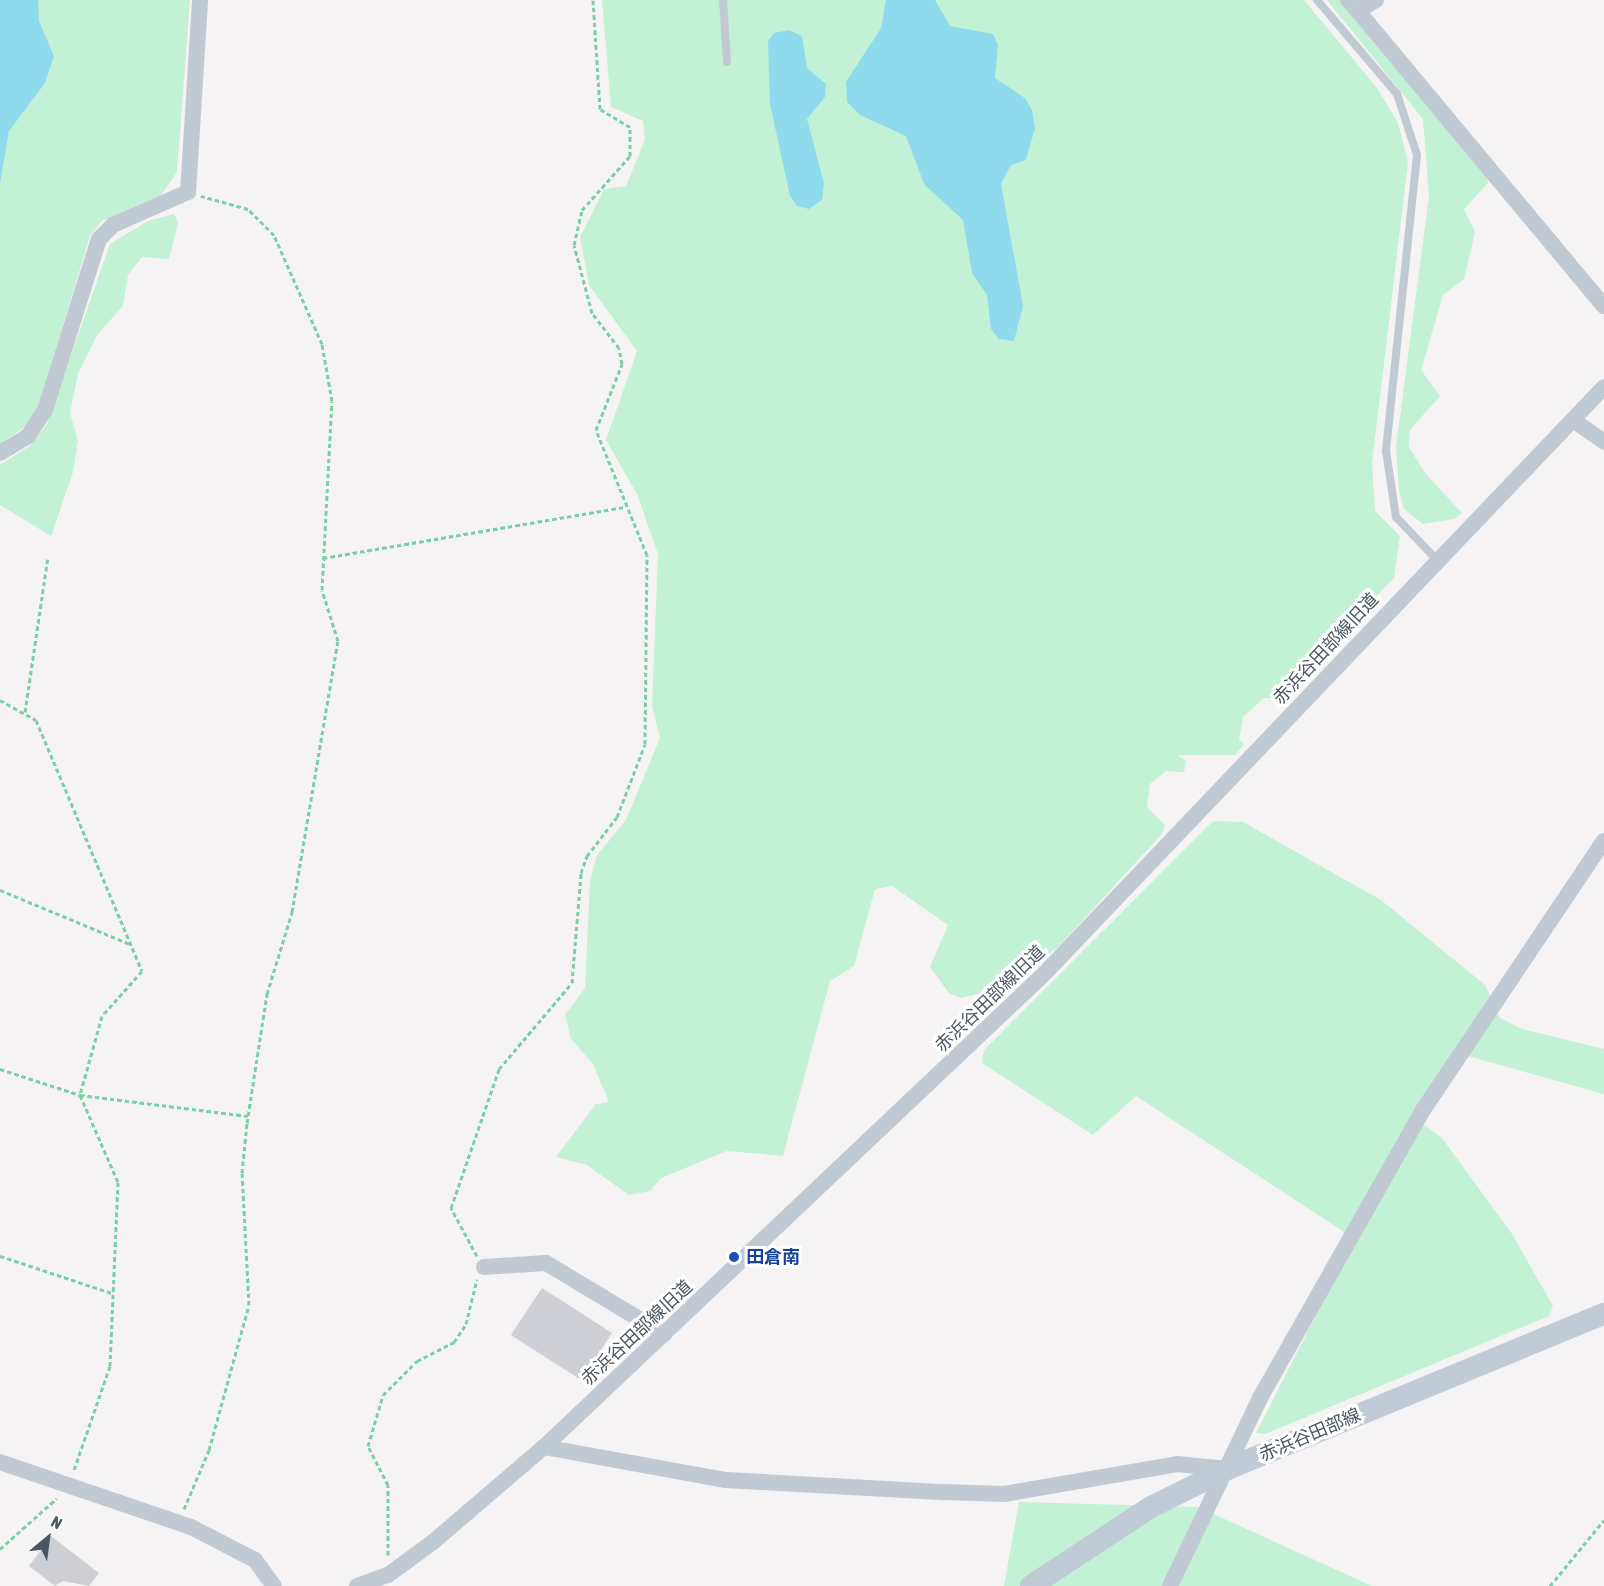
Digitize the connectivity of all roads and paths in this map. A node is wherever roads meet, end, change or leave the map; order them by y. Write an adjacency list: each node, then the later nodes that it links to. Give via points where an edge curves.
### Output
1 (200, 0): 8 (street)
2 (593, 0): 14 (path, via 600,109 630,128 630,156 582,210 574,245 592,314 619,348 620,375 596,430)
3 (723, 0): 7 (lane)
4 (1317, 0): 17 (lane, via 1397,94 1418,155 1386,451 1396,517)
5 (1376, 0): 6 (street)
6 (1353, 6): 9 (street)
7 (727, 62)
8 (188, 192): 13 (street, via 113,225 99,239 45,410 28,436); 16 (path, via 235,203 259,218 303,291 331,385)
9 (1604, 306)
10 (1604, 387): 11 (street, 赤浜谷田部線旧道)
11 (1573, 420): 12 (street); 17 (street, 赤浜谷田部線旧道)
12 (1604, 441)
13 (0, 453)
14 (626, 507): 16 (path); 27 (path, via 647,555 645,744 618,817 586,856 581,873 572,983 499,1068 451,1208)
15 (48, 557): 19 (path)
16 (323, 558): 25 (path, via 322,591 338,641 328,716 292,912 267,994)
17 (1436, 559): 30 (street, 赤浜谷田部線旧道, via 1044,974)
18 (0, 700): 19 (path)
19 (25, 712): 22 (path, via 36,720)
20 (1604, 841): 33 (street, via 1423,1110 1260,1398)
21 (0, 890): 22 (path)
22 (129, 944): 24 (path, via 142,971 102,1016)
23 (0, 1069): 24 (path)
24 (80, 1095): 25 (path); 28 (path, via 118,1182)
25 (248, 1116): 36 (path, via 242,1173 249,1305 208,1450)
26 (0, 1256): 28 (path)
27 (484, 1267): 30 (street, via 546,1263); 38 (path, via 454,1342 417,1361 383,1395 368,1446 388,1485)
28 (112, 1293): 34 (path, via 110,1366)
29 (1604, 1314): 33 (main road, 赤浜谷田部線)
30 (664, 1334): 31 (street, 赤浜谷田部線旧道)
31 (544, 1447): 33 (street, via 726,1480 1004,1494 1177,1464); 38 (street, 赤浜谷田部線旧道)
32 (0, 1462): 34 (street)
33 (1228, 1469): 41 (main road, 赤浜谷田部線, via 1151,1508); 42 (street)
34 (69, 1487): 36 (street); 37 (path)
35 (1604, 1520): 43 (path)
36 (178, 1523): 39 (street, via 255,1560)
37 (0, 1549)
38 (388, 1575): 40 (street, 赤浜谷田部線旧道)
39 (274, 1586)
40 (357, 1586)
41 (1031, 1586)
42 (1170, 1586)
43 (1550, 1586)

